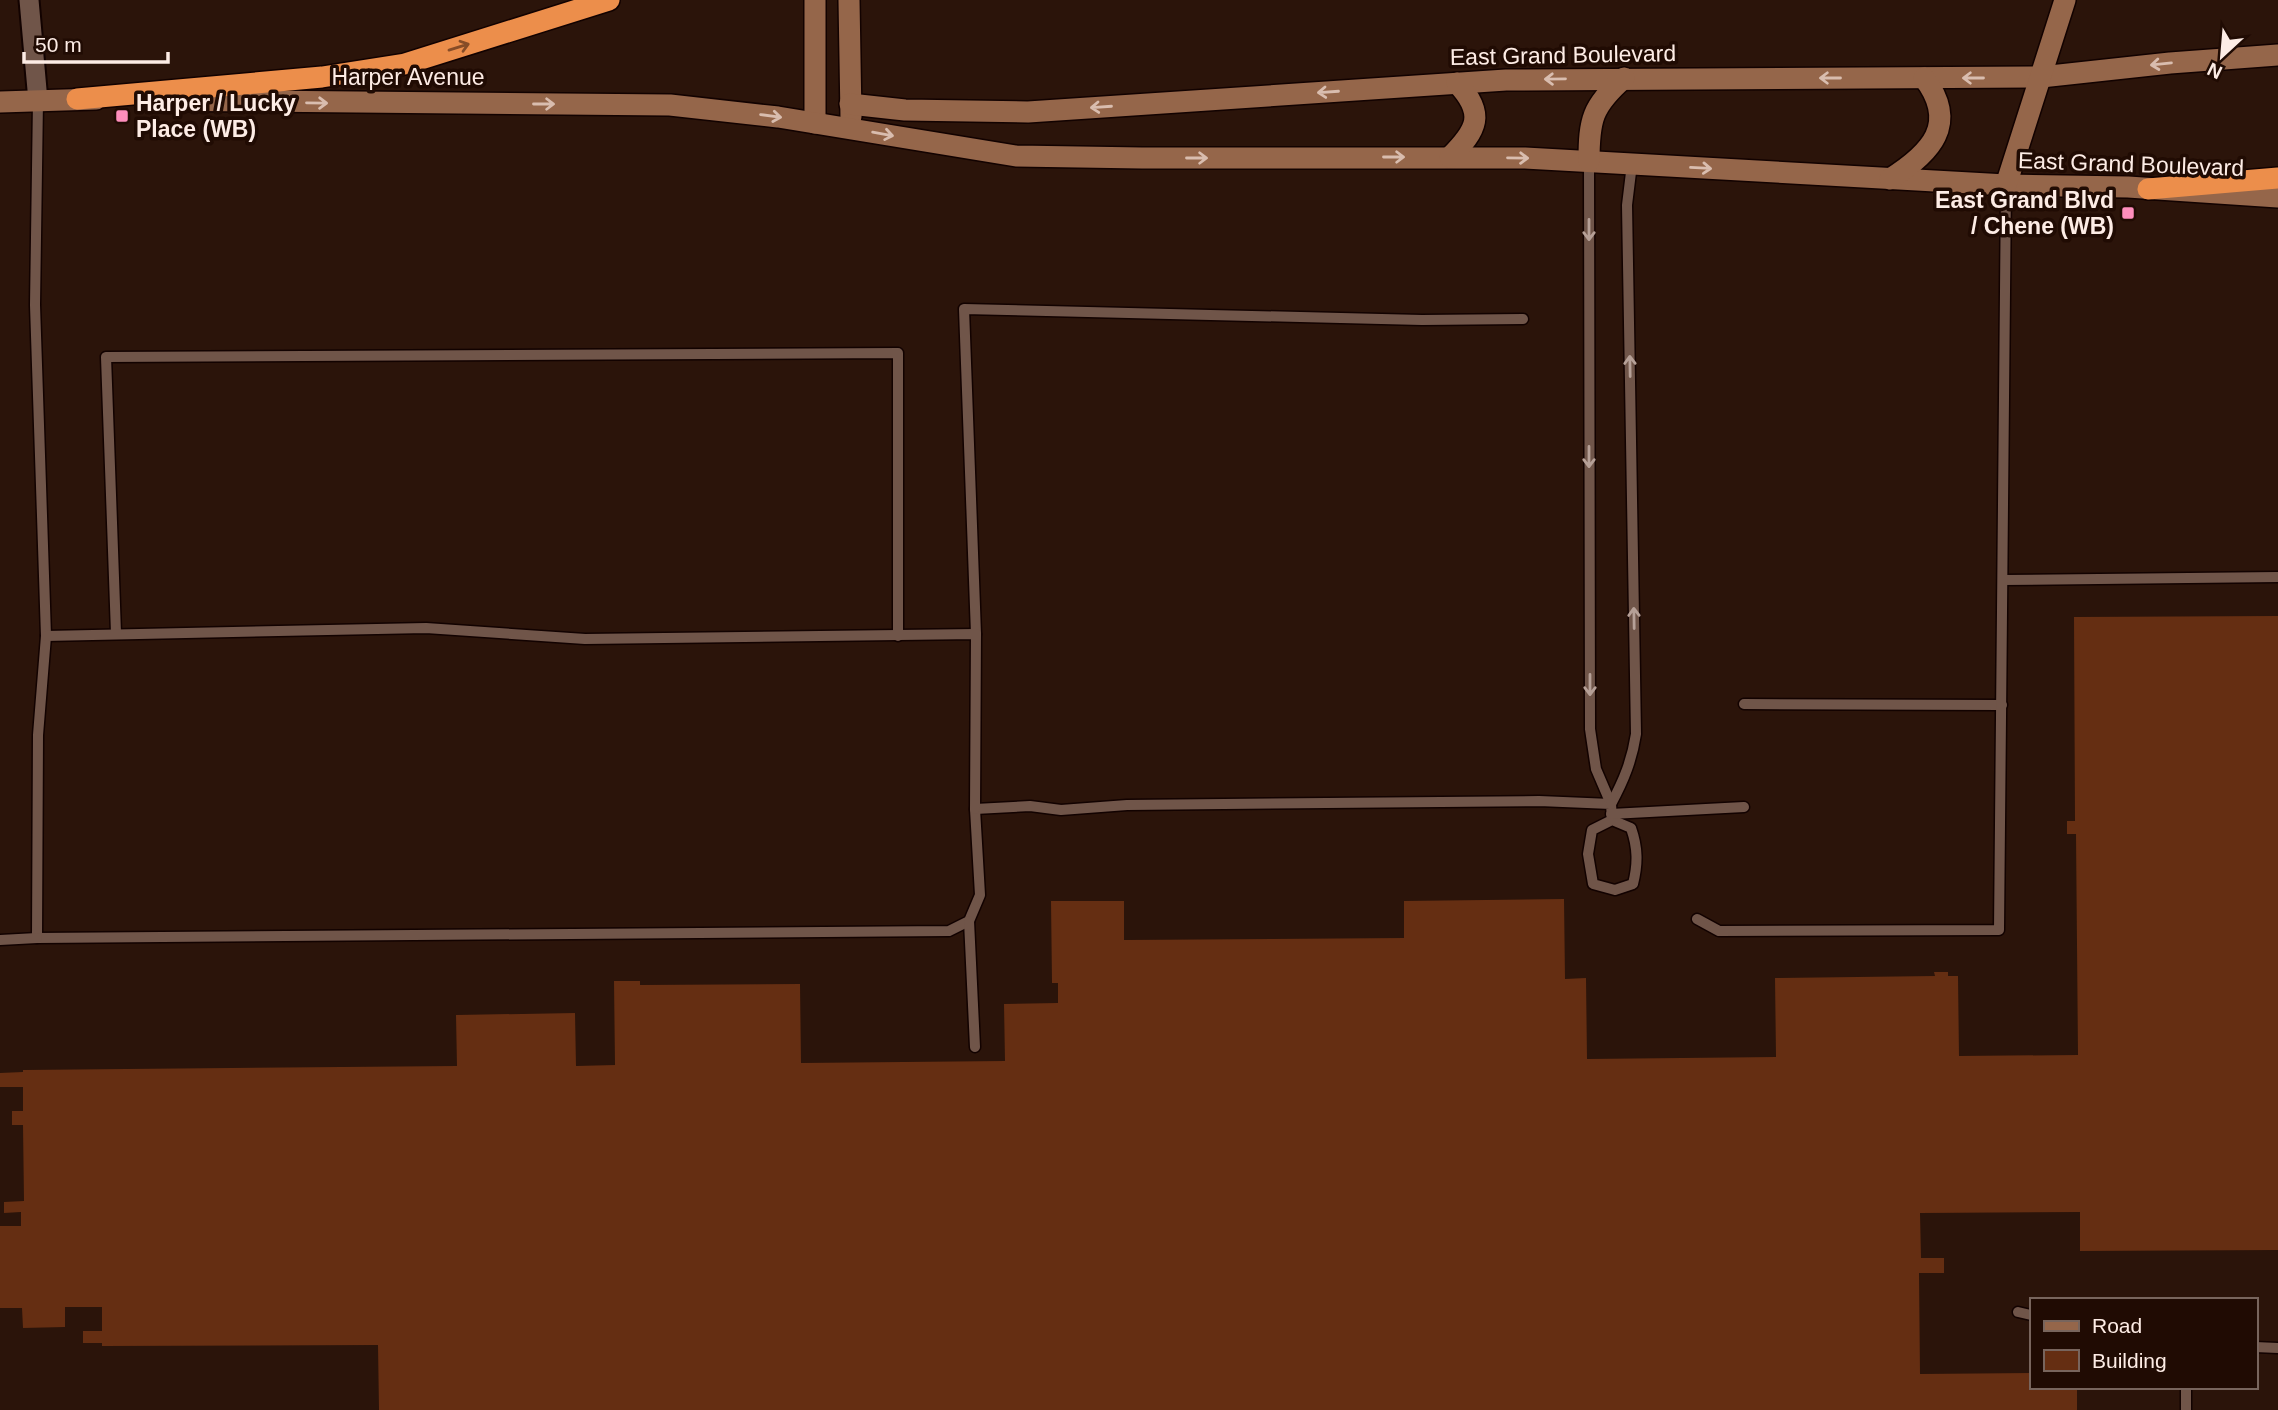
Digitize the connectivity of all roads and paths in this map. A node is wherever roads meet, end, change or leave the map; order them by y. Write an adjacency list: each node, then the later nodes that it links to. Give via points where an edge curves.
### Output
1 (609, 0): 11 (highway, one-way to 1, via 321,77 405,64)
2 (815, 0): 15 (main road)
3 (849, 0): 14 (main road)
4 (2065, 0): 7 (main road)
5 (29, 1): 12 (street)
6 (2278, 55): 7 (main road, East Grand Boulevard, one-way to 7)
7 (2041, 77): 9 (main road, East Grand Boulevard, one-way to 9); 22 (main road)
8 (1624, 78): 9 (main road, East Grand Boulevard, one-way to 8); 10 (main road, East Grand Boulevard, one-way to 10); 18 (main road, via 1606,93 1591,118)
9 (1924, 78): 21 (main road, via 1938,103 1937,134 1913,165)
10 (1457, 83): 14 (main road, East Grand Boulevard, one-way to 14, via 1028,112 905,110); 17 (main road, via 1476,113 1464,143)
11 (77, 99): 12 (main road, Harper Avenue); 15 (main road, Harper Avenue, one-way to 15, via 670,105)
12 (38, 101): 13 (main road, Harper Avenue); 30 (lane, via 35,305)
13 (0, 102)
14 (850, 104): 16 (main road)
15 (815, 123): 16 (main road, East Grand Boulevard)
16 (851, 129): 17 (main road, East Grand Boulevard, one-way to 17, via 983,152 1042,157)
17 (1450, 157): 18 (main road, East Grand Boulevard, one-way to 18)
18 (1589, 161): 19 (main road, East Grand Boulevard); 36 (lane, one-way to 36, via 1590,729 1596,769)
19 (1632, 164): 21 (main road, East Grand Boulevard, one-way to 21); 36 (lane, one-way to 19, via 1629,768 1636,734 1627,205)
20 (2278, 178): 23 (highway)
21 (1890, 179): 22 (main road, East Grand Boulevard)
22 (2006, 185): 23 (main road, East Grand Boulevard); 27 (lane)
23 (2148, 189): 24 (main road, East Grand Boulevard)
24 (2278, 197)
25 (1522, 319): 29 (lane, via 964,309)
26 (2278, 577): 27 (lane)
27 (2003, 580): 33 (lane)
28 (116, 633): 30 (lane); 31 (lane, via 426,628 585,639); 31 (lane, via 106,357 898,353)
29 (976, 634): 31 (lane); 35 (lane)
30 (46, 636): 39 (lane, via 38,736)
31 (898, 636)
32 (1744, 704): 33 (lane)
33 (2001, 705): 37 (lane, via 1999,930 1719,931)
34 (1744, 807): 36 (lane)
35 (975, 809): 36 (lane, via 1539,801); 38 (lane, via 980,895)
36 (1611, 813): 36 (lane, via 1592,830 1588,854 1593,884 1615,890 1633,884 1636,843 1630,828)
37 (1697, 919)
38 (969, 920): 39 (lane, via 949,931); 41 (lane)
39 (37, 938): 40 (lane)
40 (0, 940)
41 (975, 1047)
42 (2018, 1312): 43 (lane)
43 (2030, 1315)
44 (2257, 1348): 45 (lane)
45 (2278, 1348)
46 (2186, 1389): 47 (lane)
47 (2186, 1410)

